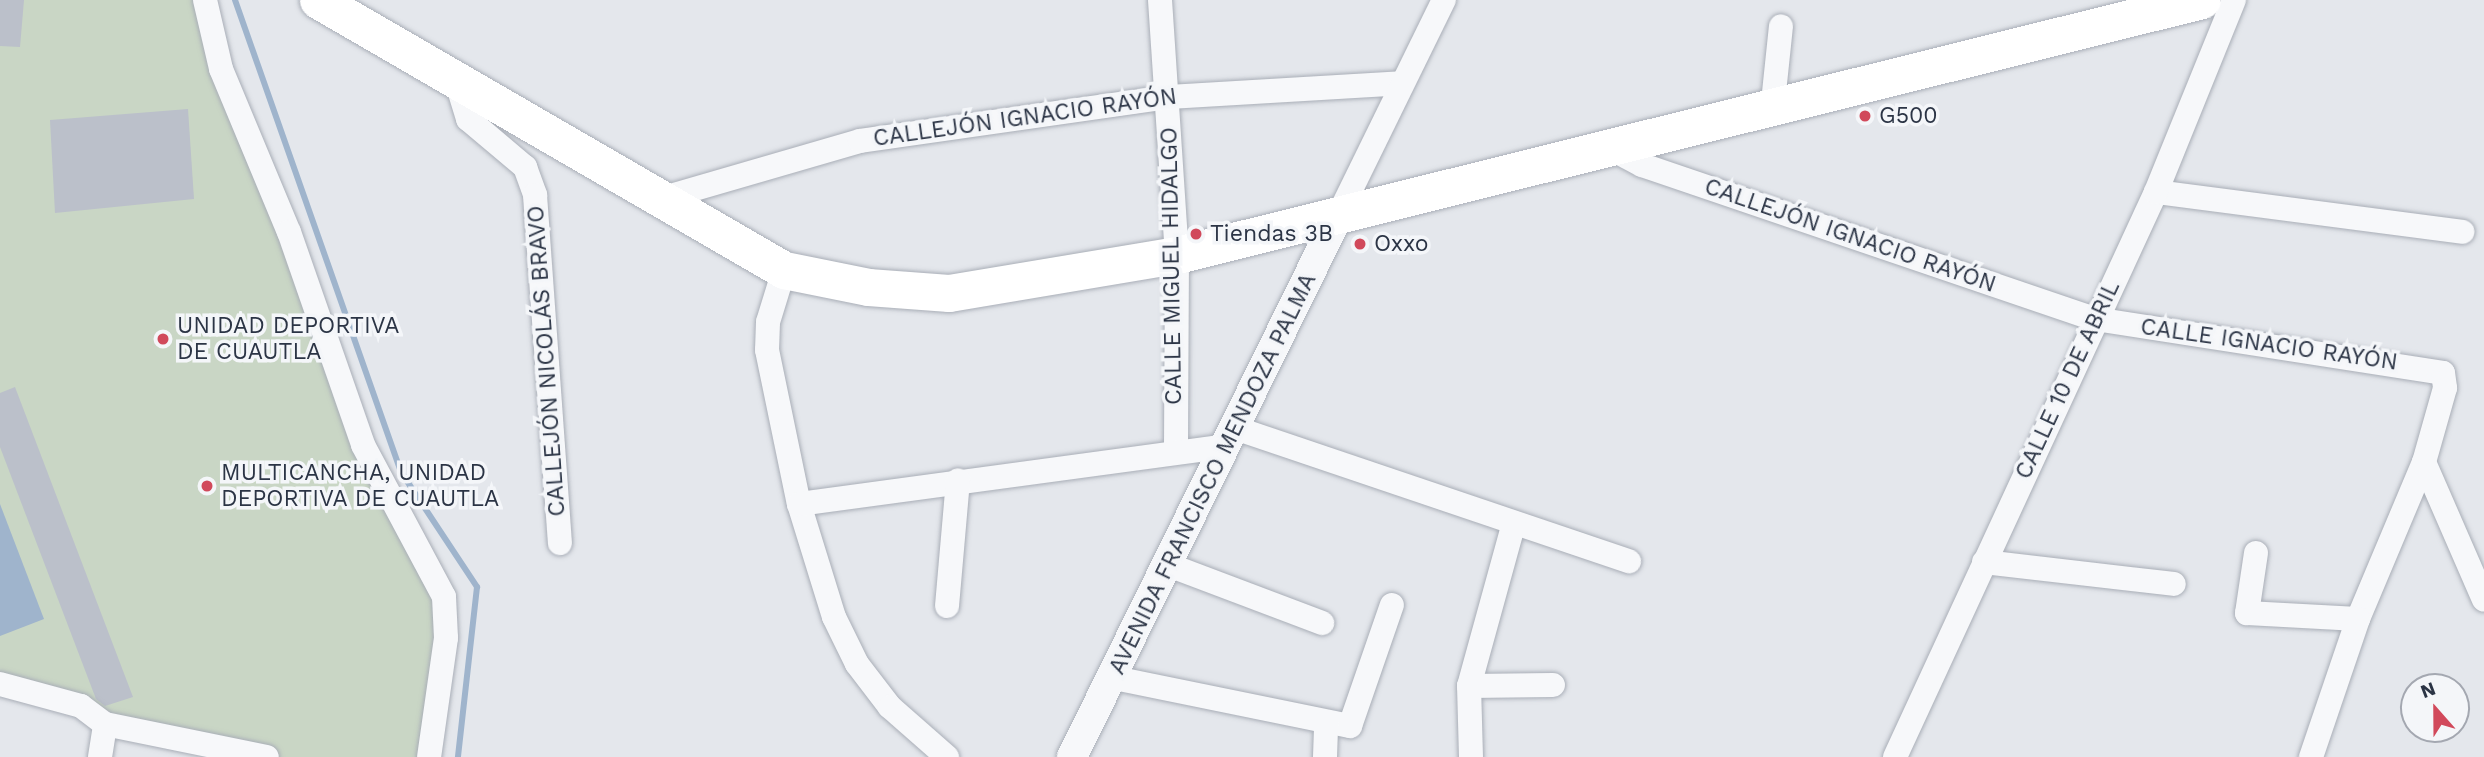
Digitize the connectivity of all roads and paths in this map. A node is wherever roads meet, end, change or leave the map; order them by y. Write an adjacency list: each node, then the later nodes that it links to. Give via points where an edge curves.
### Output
1 (205, 0): 45 (street, via 221,69 289,233 363,445 444,597 446,638)
2 (318, 0): 8 (main road)
3 (1160, 0): 10 (street, CALLE MIGUEL HIDALGO)
4 (1444, 0): 9 (street, AVENIDA FRANCISCO MENDOZA PALMA)
5 (2202, 0): 11 (main road)
6 (2235, 0): 13 (street, CALLE 10 DE ABRIL)
7 (1781, 26): 11 (street)
8 (457, 83): 14 (main road); 26 (street, CALLEJÓN NICOLÁS BRAVO, via 468,119 526,167 535,195)
9 (1402, 83): 10 (street, CALLEJÓN IGNACIO RAYÓN); 15 (street, AVENIDA FRANCISCO MENDOZA PALMA)
10 (1168, 97): 14 (street, CALLEJÓN IGNACIO RAYÓN, via 860,141); 17 (street, CALLE MIGUEL HIDALGO)
11 (1773, 102): 12 (main road)
12 (1608, 148): 15 (main road); 19 (street, CALLEJÓN IGNACIO RAYÓN, via 1642,166)
13 (2156, 192): 16 (street); 19 (street, CALLE 10 DE ABRIL)
14 (657, 200): 18 (main road)
15 (1340, 212): 17 (main road); 20 (street, AVENIDA FRANCISCO MENDOZA PALMA)
16 (2462, 232)
17 (1177, 255): 18 (main road, via 949,293 869,287); 21 (street, CALLE MIGUEL HIDALGO)
18 (784, 270): 24 (street, via 768,322 767,350)
19 (2095, 319): 22 (street, CALLE IGNACIO RAYÓN, via 2443,373 2445,388); 29 (street, CALLE 10 DE ABRIL)
20 (1231, 437): 21 (street); 25 (street); 30 (street, AVENIDA FRANCISCO MENDOZA PALMA)
21 (1176, 448): 23 (street)
22 (2424, 462): 32 (street); 35 (street)
23 (958, 480): 24 (street); 34 (street)
24 (799, 504): 46 (street, via 834,617 857,664 890,706)
25 (1514, 523): 28 (street); 40 (street)
26 (560, 543)
27 (2256, 553): 35 (street, via 2247,613)
28 (1629, 561)
29 (1984, 562): 31 (street); 50 (street, CALLE 10 DE ABRIL)
30 (1166, 564): 36 (street); 37 (street, AVENIDA FRANCISCO MENDOZA PALMA)
31 (2174, 584)
32 (2484, 600)
33 (1392, 605): 41 (street, via 1350,726)
34 (947, 606)
35 (2358, 619): 51 (street)
36 (1322, 624)
37 (1114, 678): 41 (street); 47 (street, AVENIDA FRANCISCO MENDOZA PALMA)
38 (0, 684): 42 (street, via 80,706)
39 (1553, 685): 40 (street)
40 (1469, 686): 49 (street)
41 (1326, 722): 48 (street)
42 (104, 723): 43 (street); 44 (street)
43 (100, 757)
44 (267, 757)
45 (429, 757)
46 (947, 757)
47 (1072, 757)
48 (1325, 757)
49 (1471, 757)
50 (1895, 757)
51 (2311, 757)

